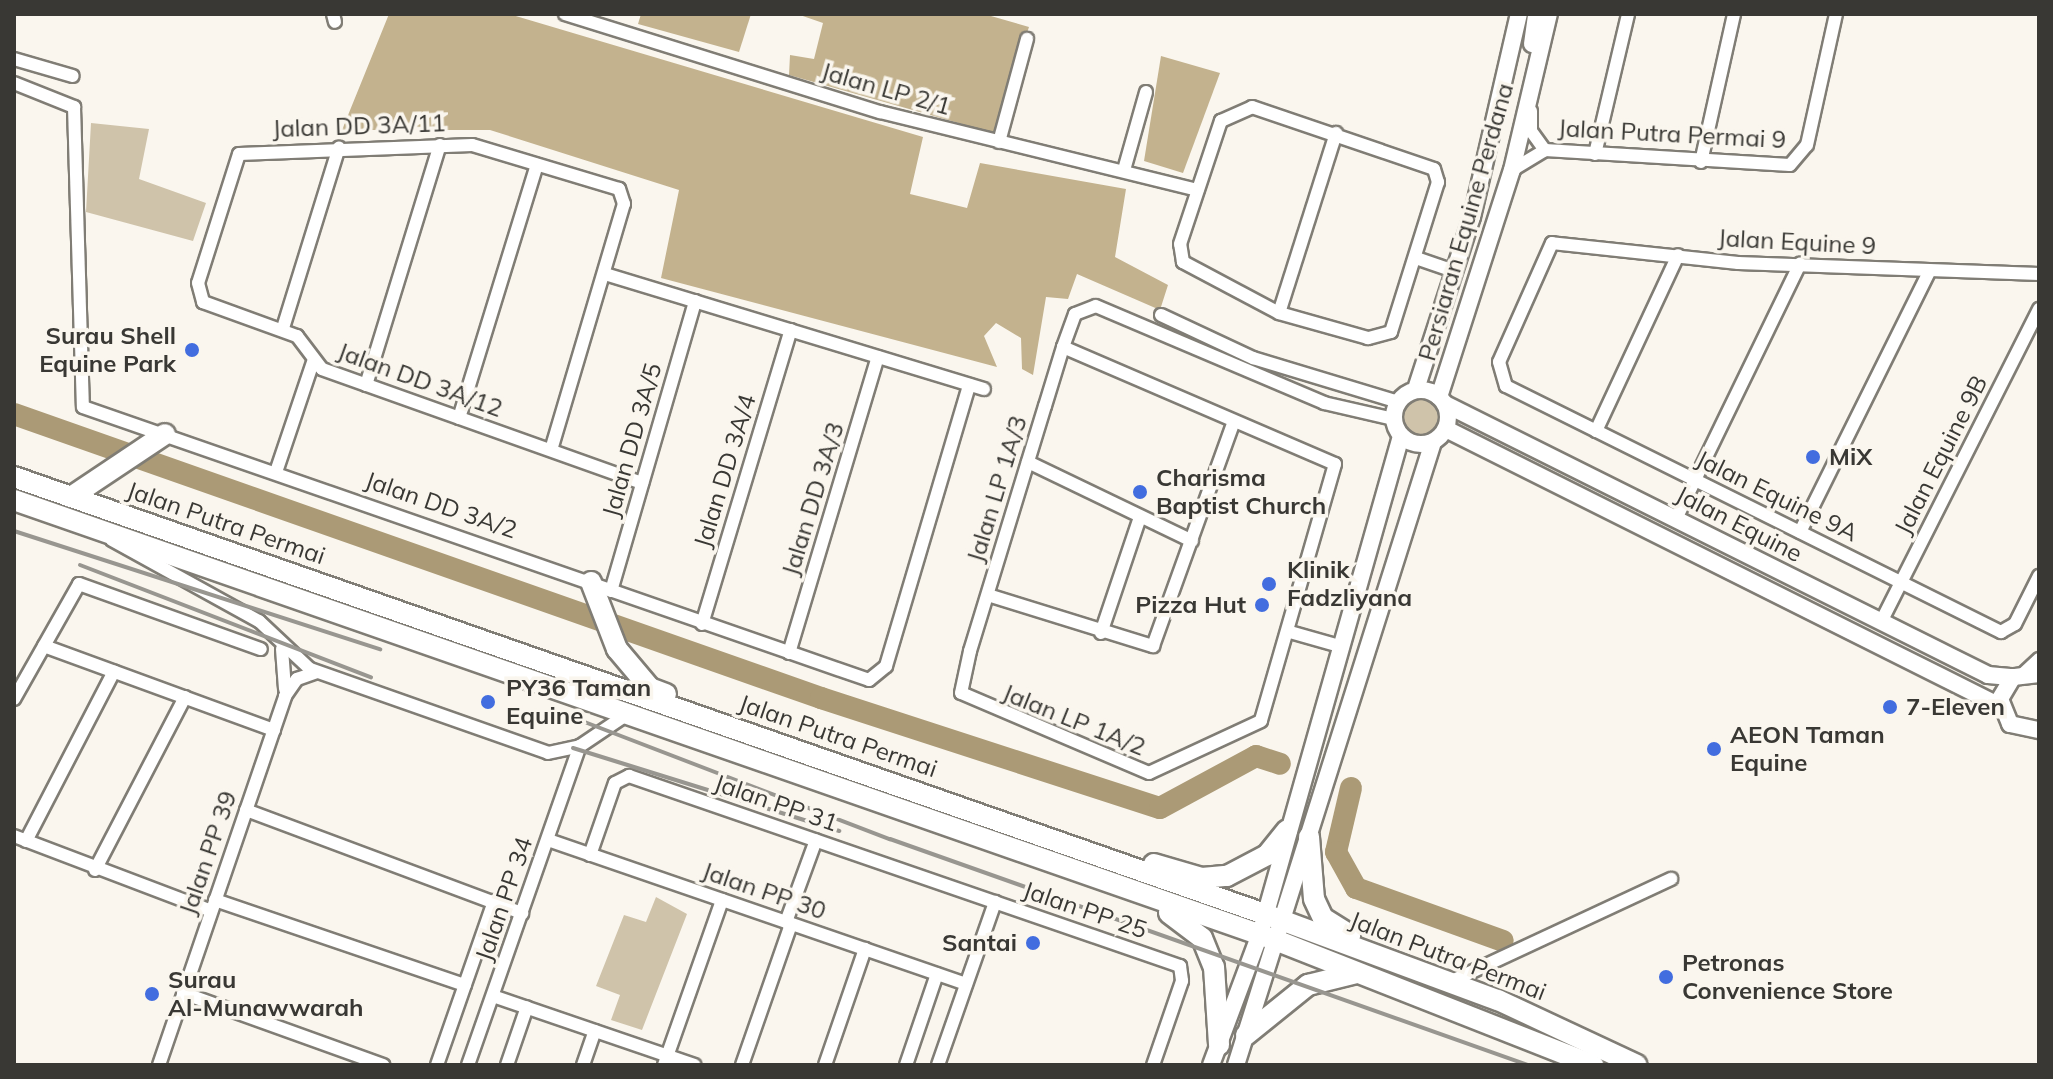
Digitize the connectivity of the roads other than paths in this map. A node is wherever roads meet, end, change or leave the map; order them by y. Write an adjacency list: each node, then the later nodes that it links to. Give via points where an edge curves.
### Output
1 (565, 14): 15 (street, Jalan LP 2/1)
2 (1519, 14): 29 (street, Persiaran Equine Perdana)
3 (1536, 14): 12 (street)
4 (1549, 14): 12 (street, Persiaran Equine Perdana)
5 (1628, 14): 19 (street)
6 (1734, 14): 20 (street)
7 (1836, 14): 20 (street, Jalan Putra Permai 9, via 1803,157 1790,165)
8 (1027, 39): 15 (street)
9 (14, 59): 10 (street)
10 (73, 76)
11 (14, 83): 54 (street, Jalan DD 3A/2, via 74,107 83,407)
12 (1532, 90): 18 (street, Jalan Putra Permai 9, via 1531,131); 23 (street, Persiaran Equine Perdana)
13 (1146, 92): 22 (street)
14 (1336, 133): 24 (street, via 1252,107 1221,121); 26 (street, via 1423,160 1438,182); 34 (street)
15 (999, 142): 22 (street, Jalan LP 2/1)
16 (440, 145): 17 (street, Jalan DD 3A/11); 21 (street, Jalan DD 3A/11, via 472,145); 42 (street)
17 (339, 147): 36 (street); 36 (street, Jalan DD 3A/11, via 239,154 198,283 207,306)
18 (1545, 150): 19 (street, Jalan Putra Permai 9); 23 (street)
19 (1595, 154): 20 (street, Jalan Putra Permai 9)
20 (1701, 162)
21 (537, 165): 30 (street, Jalan DD 3A/11, via 623,194); 48 (street)
22 (1124, 170): 24 (street, Jalan LP 2/1)
23 (1512, 170): 46 (street, Persiaran Equine Perdana)
24 (1198, 190): 34 (street, via 1180,244 1194,273)
25 (1678, 255): 27 (street, Jalan Equine 9); 39 (street, Jalan Equine 9, via 1552,243); 51 (street)
26 (1416, 258): 29 (street); 34 (street, via 1395,326 1383,336)
27 (1800, 264): 28 (street, Jalan Equine 9); 59 (street)
28 (1930, 270): 31 (street, Jalan Equine 9); 66 (street)
29 (1454, 271): 45 (street, Persiaran Equine Perdana)
30 (605, 274): 32 (street); 55 (street)
31 (2039, 274)
32 (695, 301): 37 (street); 60 (street, Jalan DD 3A/5)
33 (2039, 309): 69 (street, Jalan Equine 9B)
34 (1279, 313)
35 (1161, 315): 47 (street, via 1253,358)
36 (283, 328): 41 (street, Jalan DD 3A/12)
37 (791, 330): 40 (street); 73 (street, Jalan DD 3A/4)
38 (1063, 347): 49 (street, Jalan LP 1A/3, via 1075,314 1096,306 1324,403); 50 (street); 56 (street, Jalan LP 1A/3)
39 (1501, 349): 51 (street, Jalan Equine 9A, via 1506,386)
40 (878, 357): 43 (street); 80 (street, Jalan DD 3A/3)
41 (313, 362): 42 (street, Jalan DD 3A/12); 57 (street)
42 (366, 385): 48 (street, Jalan DD 3A/12)
43 (969, 385): 44 (street); 80 (street, Jalan DD 3A/2, via 886,666 869,680)
44 (984, 389)
45 (1416, 389): 46 (street); 47 (street)
46 (1442, 400): 53 (street); 64 (street, Jalan Equine)
47 (1399, 402): 49 (street)
48 (459, 418): 55 (street, Jalan DD 3A/12)
49 (1394, 419): 52 (street)
50 (1233, 424): 67 (street); 74 (street, Jalan LP 1A/2, via 1329,459 1337,475)
51 (1596, 431): 59 (street, Jalan Equine 9A)
52 (1401, 436): 53 (street); 78 (street)
53 (1440, 436): 89 (street, Jalan Equine); 97 (street)
54 (159, 439): 57 (street, Jalan DD 3A/2); 61 (main road)
55 (551, 450): 60 (street, Jalan DD 3A/12)
56 (1028, 462): 63 (street); 71 (street, Jalan LP 1A/3)
57 (276, 472): 70 (street, Jalan DD 3A/2)
58 (14, 477): 61 (main road, Jalan Putra Permai)
59 (1695, 480): 64 (street); 66 (street, Jalan Equine 9A)
60 (642, 483): 70 (street, Jalan DD 3A/5)
61 (71, 497): 94 (main road, Jalan Putra Permai)
62 (14, 500): 65 (main road, Jalan Putra Permai)
63 (1140, 517): 67 (street); 75 (street)
64 (1676, 519): 72 (street, Jalan Equine)
65 (90, 525): 76 (street); 90 (main road, Jalan Putra Permai)
66 (1800, 532): 69 (street, Jalan Equine 9A)
67 (1192, 541): 75 (street, via 1153,646)
68 (2039, 576): 69 (street, Jalan Equine 9A, via 2015,624 2001,632)
69 (1901, 582): 72 (street, Jalan Equine 9B)
70 (601, 591): 73 (street, Jalan DD 3A/2); 94 (main road, via 617,649 650,688)
71 (988, 595): 75 (street); 88 (street, Jalan LP 1A/3, via 962,682)
72 (1881, 622): 84 (street, Jalan Equine, via 1988,675)
73 (702, 624): 80 (street, Jalan DD 3A/2)
74 (1290, 632): 78 (street); 88 (street, Jalan LP 1A/2, via 1261,721 1154,773)
75 (1101, 633)
76 (274, 634): 83 (street, via 297,662); 85 (street, via 289,671)
77 (44, 646): 79 (street, via 76,585); 82 (street); 87 (street)
78 (1343, 647): 96 (street)
79 (261, 649)
80 (789, 653)
81 (2039, 659): 84 (street)
82 (114, 671): 86 (street); 98 (street)
83 (317, 672): 85 (street, via 297,679); 93 (street, via 548,753)
84 (2025, 675): 89 (street)
85 (285, 696): 91 (street, Jalan PP 39)
86 (185, 697): 91 (street); 103 (street)
87 (14, 699)
88 (967, 700)
89 (2000, 706): 92 (street, Jalan Equine, via 2015,728)
90 (626, 715): 93 (street); 105 (main road, Jalan Putra Permai)
91 (274, 730): 95 (street, Jalan PP 39)
92 (2039, 730)
93 (580, 746): 99 (street, Jalan PP 34)
94 (817, 757): 101 (main road, Jalan Putra Permai)
95 (246, 810): 107 (street); 109 (street, Jalan PP 39)
96 (1287, 830): 101 (main road, via 1250,866 1202,878); 112 (street)
97 (1309, 837): 112 (street); 114 (main road, via 1310,884 1323,918)
98 (20, 838): 103 (street)
99 (548, 840): 102 (street, Jalan PP 30); 110 (street, Jalan PP 34)
100 (816, 840): 102 (street, Jalan PP 31, via 629,776 615,783); 108 (street, Jalan PP 31); 111 (street)
101 (1061, 842): 112 (main road, Jalan Putra Permai)
102 (590, 855): 106 (street, Jalan PP 30)
103 (95, 870): 109 (street)
104 (1671, 879): 117 (street)
105 (1145, 898): 112 (main road, Jalan Putra Permai); 125 (main road, via 1202,938 1217,983)
106 (722, 900): 111 (street, Jalan PP 30); 126 (street)
107 (494, 901): 110 (street); 119 (street)
108 (995, 902): 118 (street, Jalan PP 25); 138 (street, Jalan PP 25, via 1180,966 1182,981)
109 (213, 905): 119 (street); 120 (street, Jalan PP 39)
110 (522, 913): 121 (street, Jalan PP 34)
111 (788, 923): 113 (street, Jalan PP 30); 134 (street)
112 (1272, 928): 114 (main road, Jalan Putra Permai); 116 (main road, Jalan Putra Permai); 124 (street); 125 (street)
113 (865, 949): 115 (street, Jalan PP 30); 135 (street)
114 (1416, 970): 117 (main road, Jalan Putra Permai)
115 (937, 974): 118 (street, Jalan PP 30); 136 (street)
116 (1365, 974): 124 (main road, via 1335,973 1308,985); 141 (main road, Jalan Putra Permai)
117 (1449, 982): 142 (main road, Jalan Putra Permai)
118 (966, 984): 137 (street, Jalan PP 25)
119 (465, 985): 129 (street)
120 (183, 993): 127 (street, Jalan PP 39); 128 (street)
121 (493, 996): 122 (street); 130 (street, Jalan PP 34)
122 (527, 1007): 123 (street); 131 (street)
123 (595, 1031): 126 (street); 132 (street)
124 (1246, 1035): 140 (street)
125 (1219, 1045): 139 (street)
126 (666, 1060): 133 (street)
127 (159, 1065)
128 (383, 1065)
129 (437, 1065)
130 (468, 1065)
131 (507, 1065)
132 (583, 1065)
133 (694, 1065)
134 (742, 1065)
135 (825, 1065)
136 (906, 1065)
137 (938, 1065)
138 (1153, 1065)
139 (1211, 1065)
140 (1236, 1065)
141 (1593, 1065)
142 (1637, 1065)

